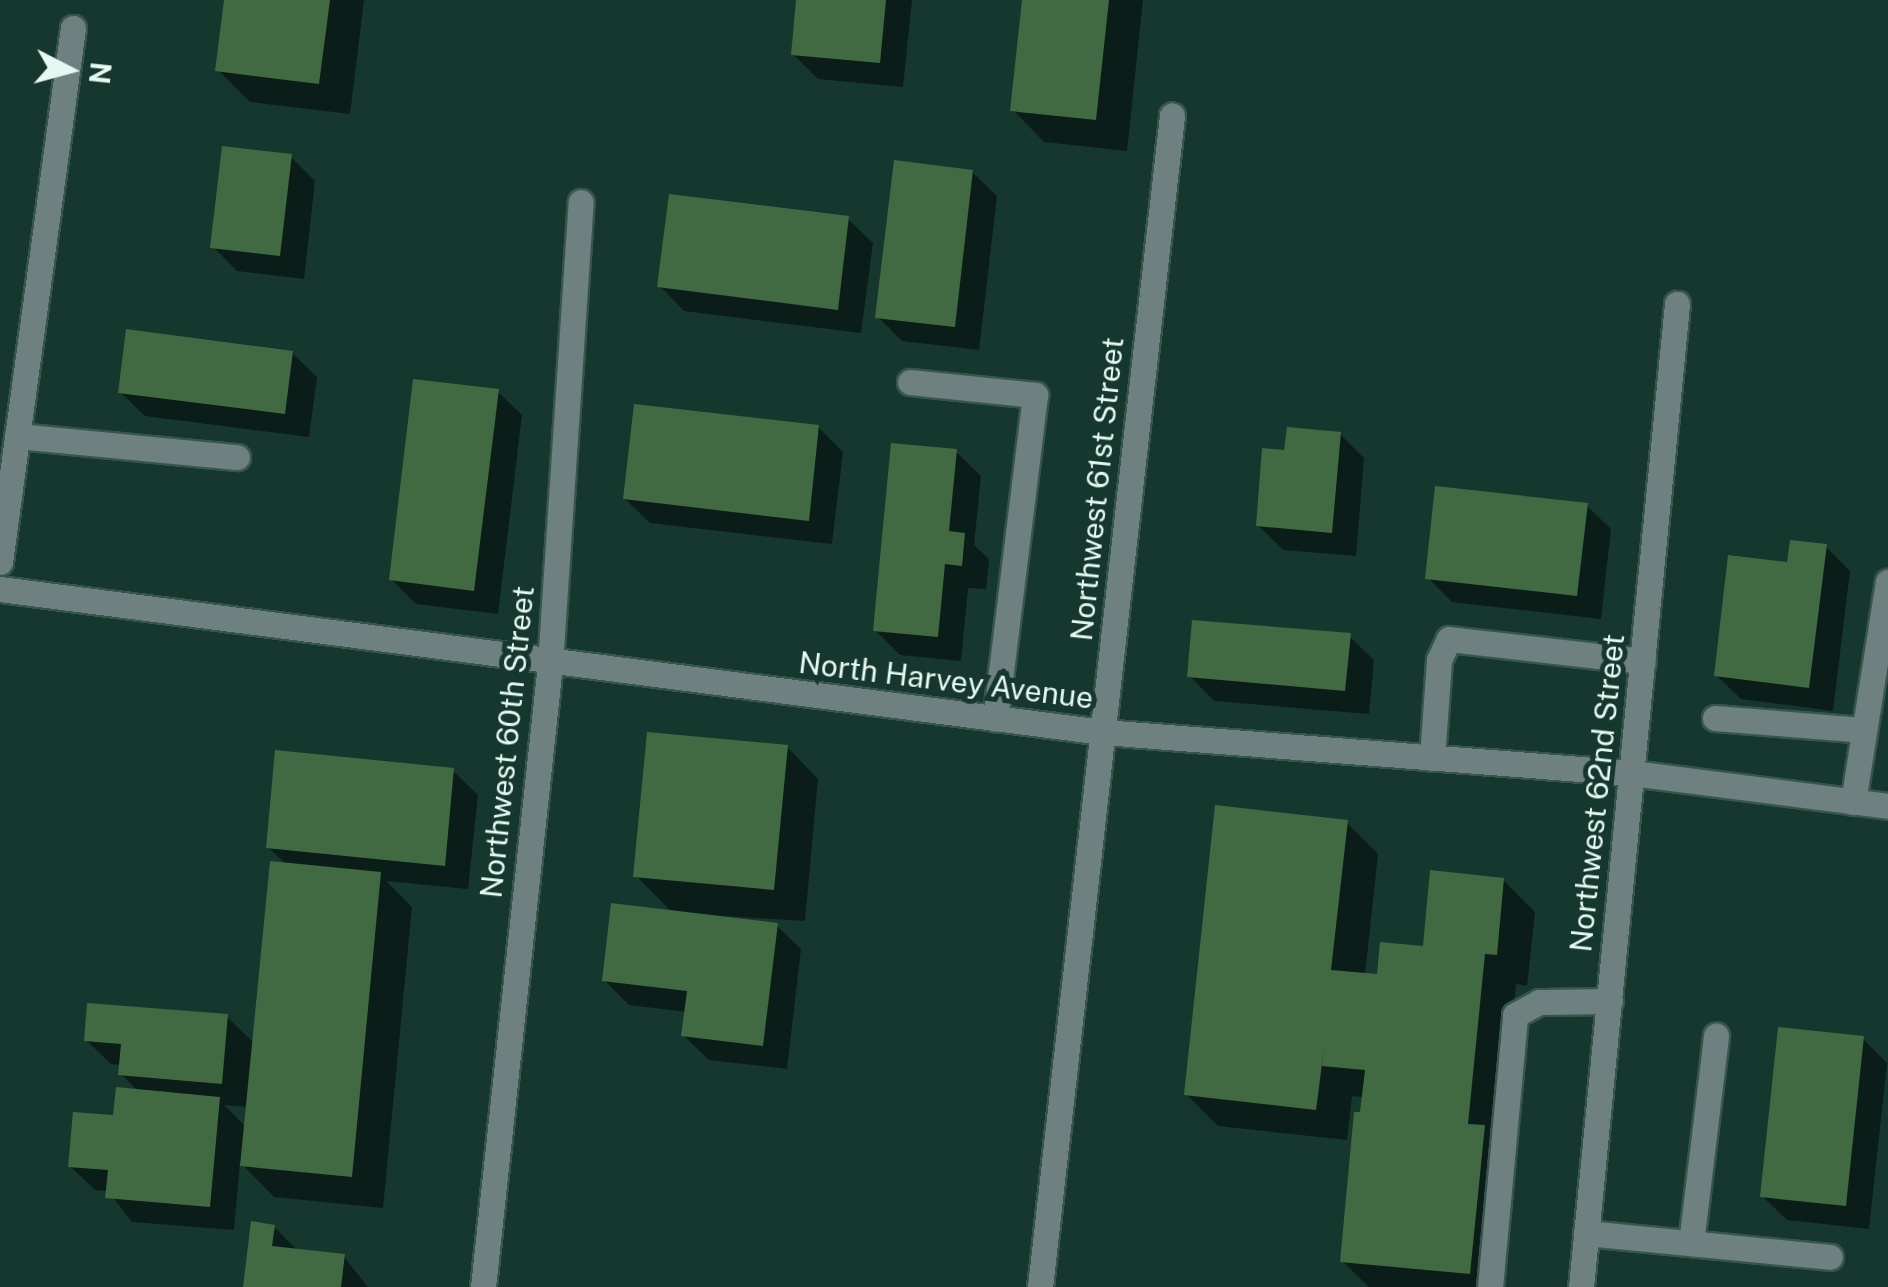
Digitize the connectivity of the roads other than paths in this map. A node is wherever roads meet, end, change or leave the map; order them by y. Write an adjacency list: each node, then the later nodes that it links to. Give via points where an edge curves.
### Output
1 (72, 28): 6 (street)
2 (1172, 115): 16 (street, Northwest 61st Street)
3 (582, 202): 12 (street, Northwest 60th Street)
4 (1676, 304): 11 (street, Northwest 62nd Street)
5 (910, 382): 14 (street, via 1036,396)
6 (17, 436): 7 (street); 8 (street)
7 (237, 458)
8 (0, 562)
9 (1888, 582): 15 (street)
10 (0, 589): 12 (street, North Harvey Avenue)
11 (1643, 661): 17 (street, via 1449,638 1439,660); 18 (street, Northwest 62nd Street)
12 (550, 664): 14 (street, North Harvey Avenue); 26 (street, Northwest 60th Street)
13 (1715, 718): 15 (street)
14 (995, 719): 16 (street, North Harvey Avenue)
15 (1863, 730): 19 (street)
16 (1102, 732): 17 (street, North Harvey Avenue); 27 (street, Northwest 61st Street)
17 (1432, 758): 18 (street, North Harvey Avenue)
18 (1632, 773): 19 (street, North Harvey Avenue); 21 (street, Northwest 62nd Street)
19 (1853, 802): 20 (street, North Harvey Avenue)
20 (1888, 806)
21 (1610, 1001): 23 (street, Northwest 62nd Street); 28 (street, via 1540,1002 1515,1015)
22 (1716, 1035): 24 (street)
23 (1586, 1234): 24 (street); 29 (street, Northwest 62nd Street)
24 (1691, 1244): 25 (street)
25 (1830, 1256)
26 (483, 1287)
27 (1040, 1287)
28 (1490, 1287)
29 (1581, 1287)

